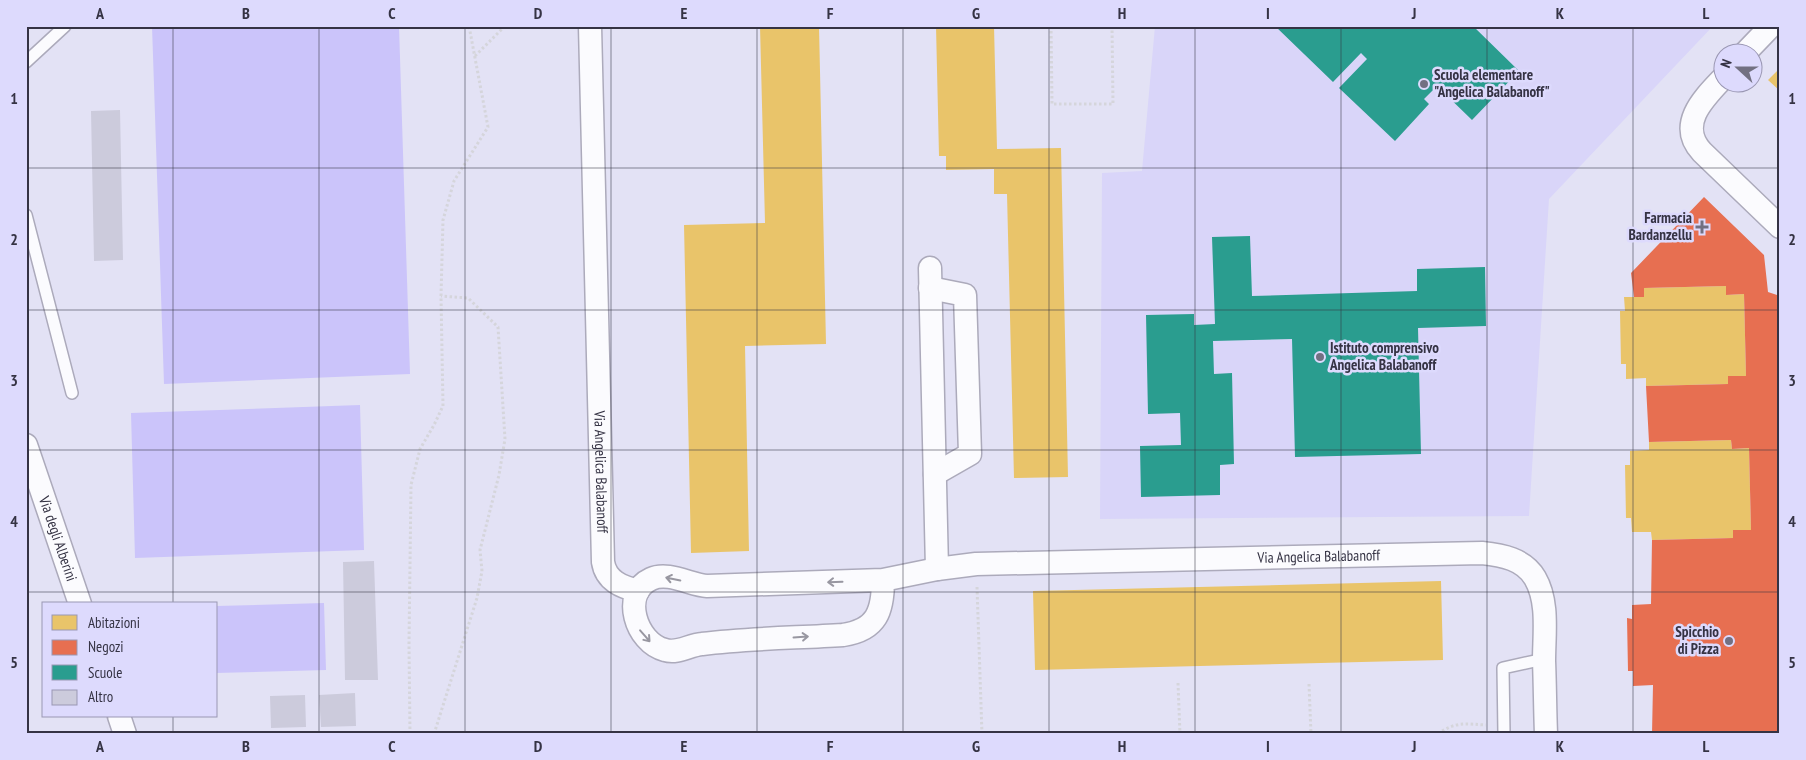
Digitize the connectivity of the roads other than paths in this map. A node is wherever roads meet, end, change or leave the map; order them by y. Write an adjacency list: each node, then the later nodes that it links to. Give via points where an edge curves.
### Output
1 (64, 26): 5 (lane)
2 (590, 26): 14 (street, Via Angelica Balabanoff, via 603,562 613,580)
3 (1771, 26): 4 (street)
4 (1756, 42)
5 (26, 62)
6 (1714, 89): 8 (street, via 1698,108 1692,126 1694,141)
7 (26, 215): 9 (lane)
8 (1780, 227)
9 (72, 393)
10 (26, 445): 15 (street, Via degli Alberini)
11 (935, 474): 11 (street, via 930,278 965,296 970,454); 12 (street)
12 (937, 569): 13 (street, Via Angelica Balabanoff); 16 (street, Via Angelica Balabanoff, via 976,564 1496,554 1519,562 1535,577 1543,600)
13 (884, 580): 14 (street, Via Angelica Balabanoff, one-way to 14, via 698,586 668,577 650,579); 14 (street, one-way to 13, via 634,612 640,631 657,647 671,651 701,644 854,633 869,626 878,613)
14 (638, 591)
15 (79, 602)
16 (1544, 659): 18 (lane, via 1502,668); 20 (street, Via Angelica Balabanoff)
17 (120, 718): 19 (street)
18 (1504, 730)
19 (125, 734)
20 (1546, 734)

